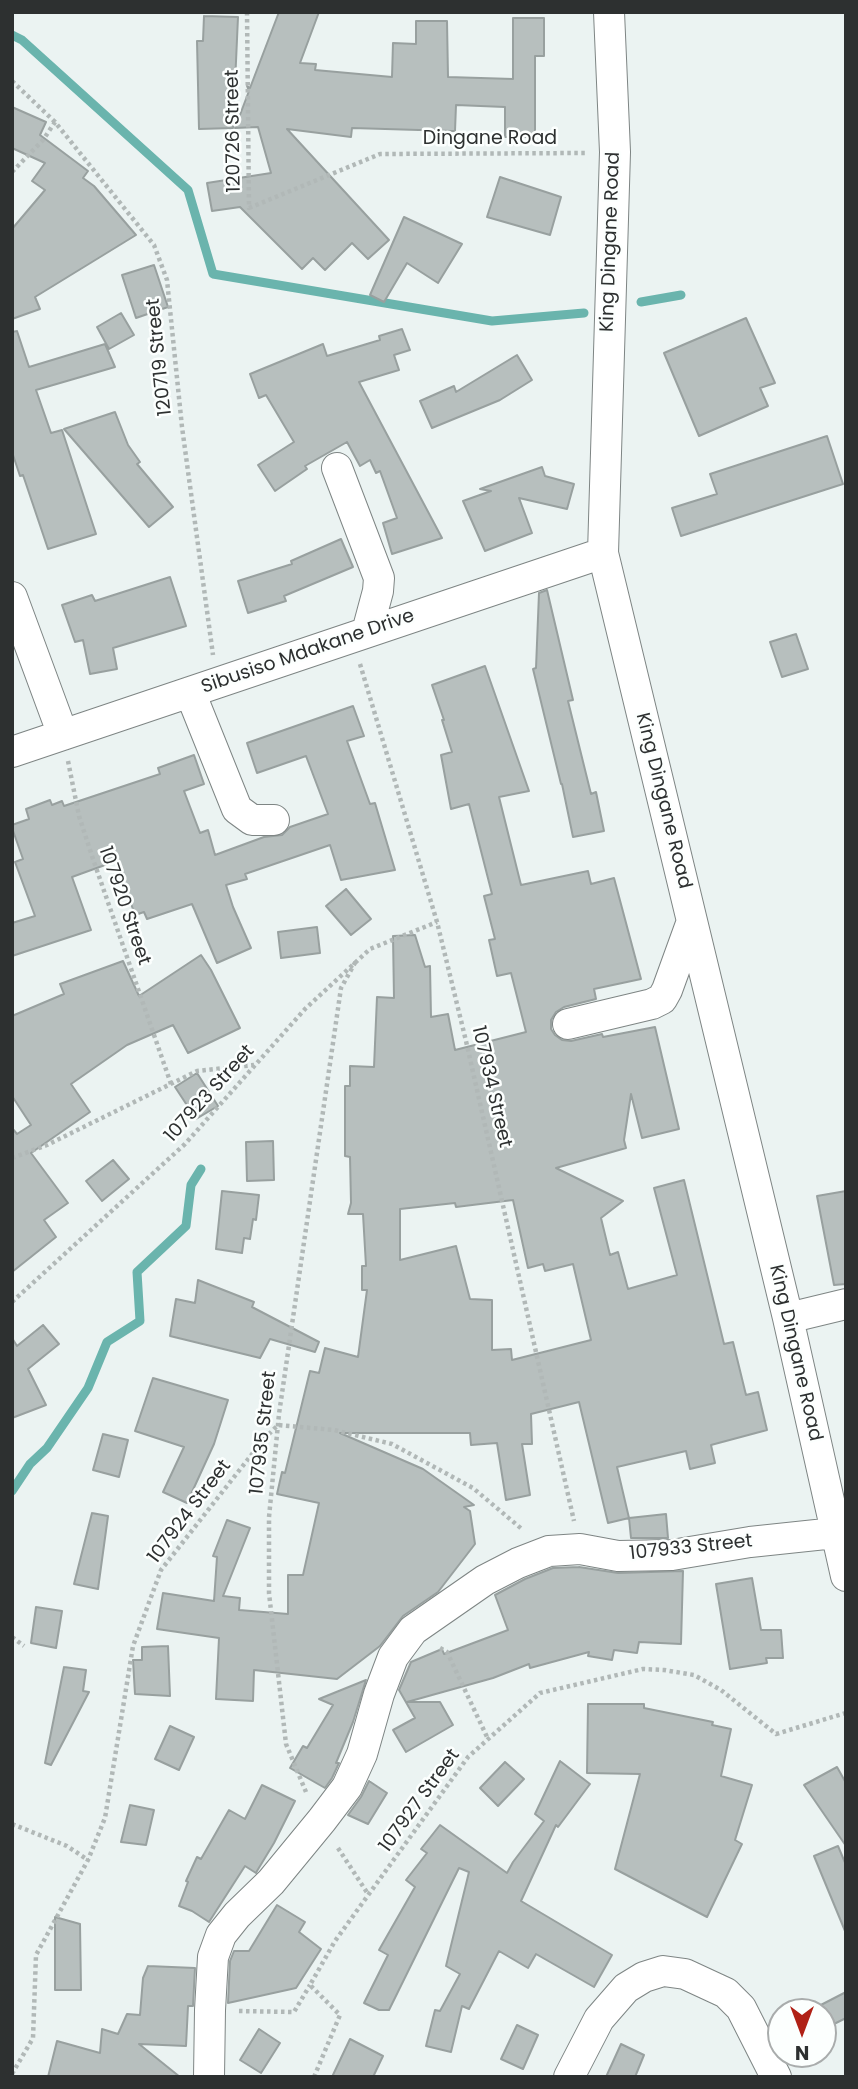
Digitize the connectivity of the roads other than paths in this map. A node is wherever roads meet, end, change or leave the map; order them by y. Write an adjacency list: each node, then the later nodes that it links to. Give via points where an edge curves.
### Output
1 (609, 12): 3 (street, King Dingane Road, via 615,152)
2 (337, 468): 5 (street, via 379,578)
3 (603, 553): 5 (street, Sibusiso Mdakane Drive); 10 (street, King Dingane Road)
4 (12, 597): 7 (street)
5 (360, 635): 6 (street, Sibusiso Mdakane Drive)
6 (204, 688): 7 (street, Sibusiso Mdakane Drive); 9 (street, via 237,809 252,820)
7 (63, 735): 8 (street, Sibusiso Mdakane Drive)
8 (12, 752)
9 (274, 820)
10 (692, 921): 11 (street, via 662,999); 13 (street, King Dingane Road)
11 (568, 1024)
12 (846, 1304): 13 (street)
13 (788, 1318): 14 (street, King Dingane Road)
14 (835, 1533): 15 (street, King Dingane Road); 16 (street, 107933 Street, via 671,1555 549,1551 485,1580 413,1630 393,1657 362,1754 346,1787 271,1882 221,1935 213,1957)
15 (846, 1576)
16 (209, 2077)
17 (569, 2077): 18 (street, via 599,2019 626,1989 663,1971 685,1974 726,1993 741,2008)
18 (776, 2077)

